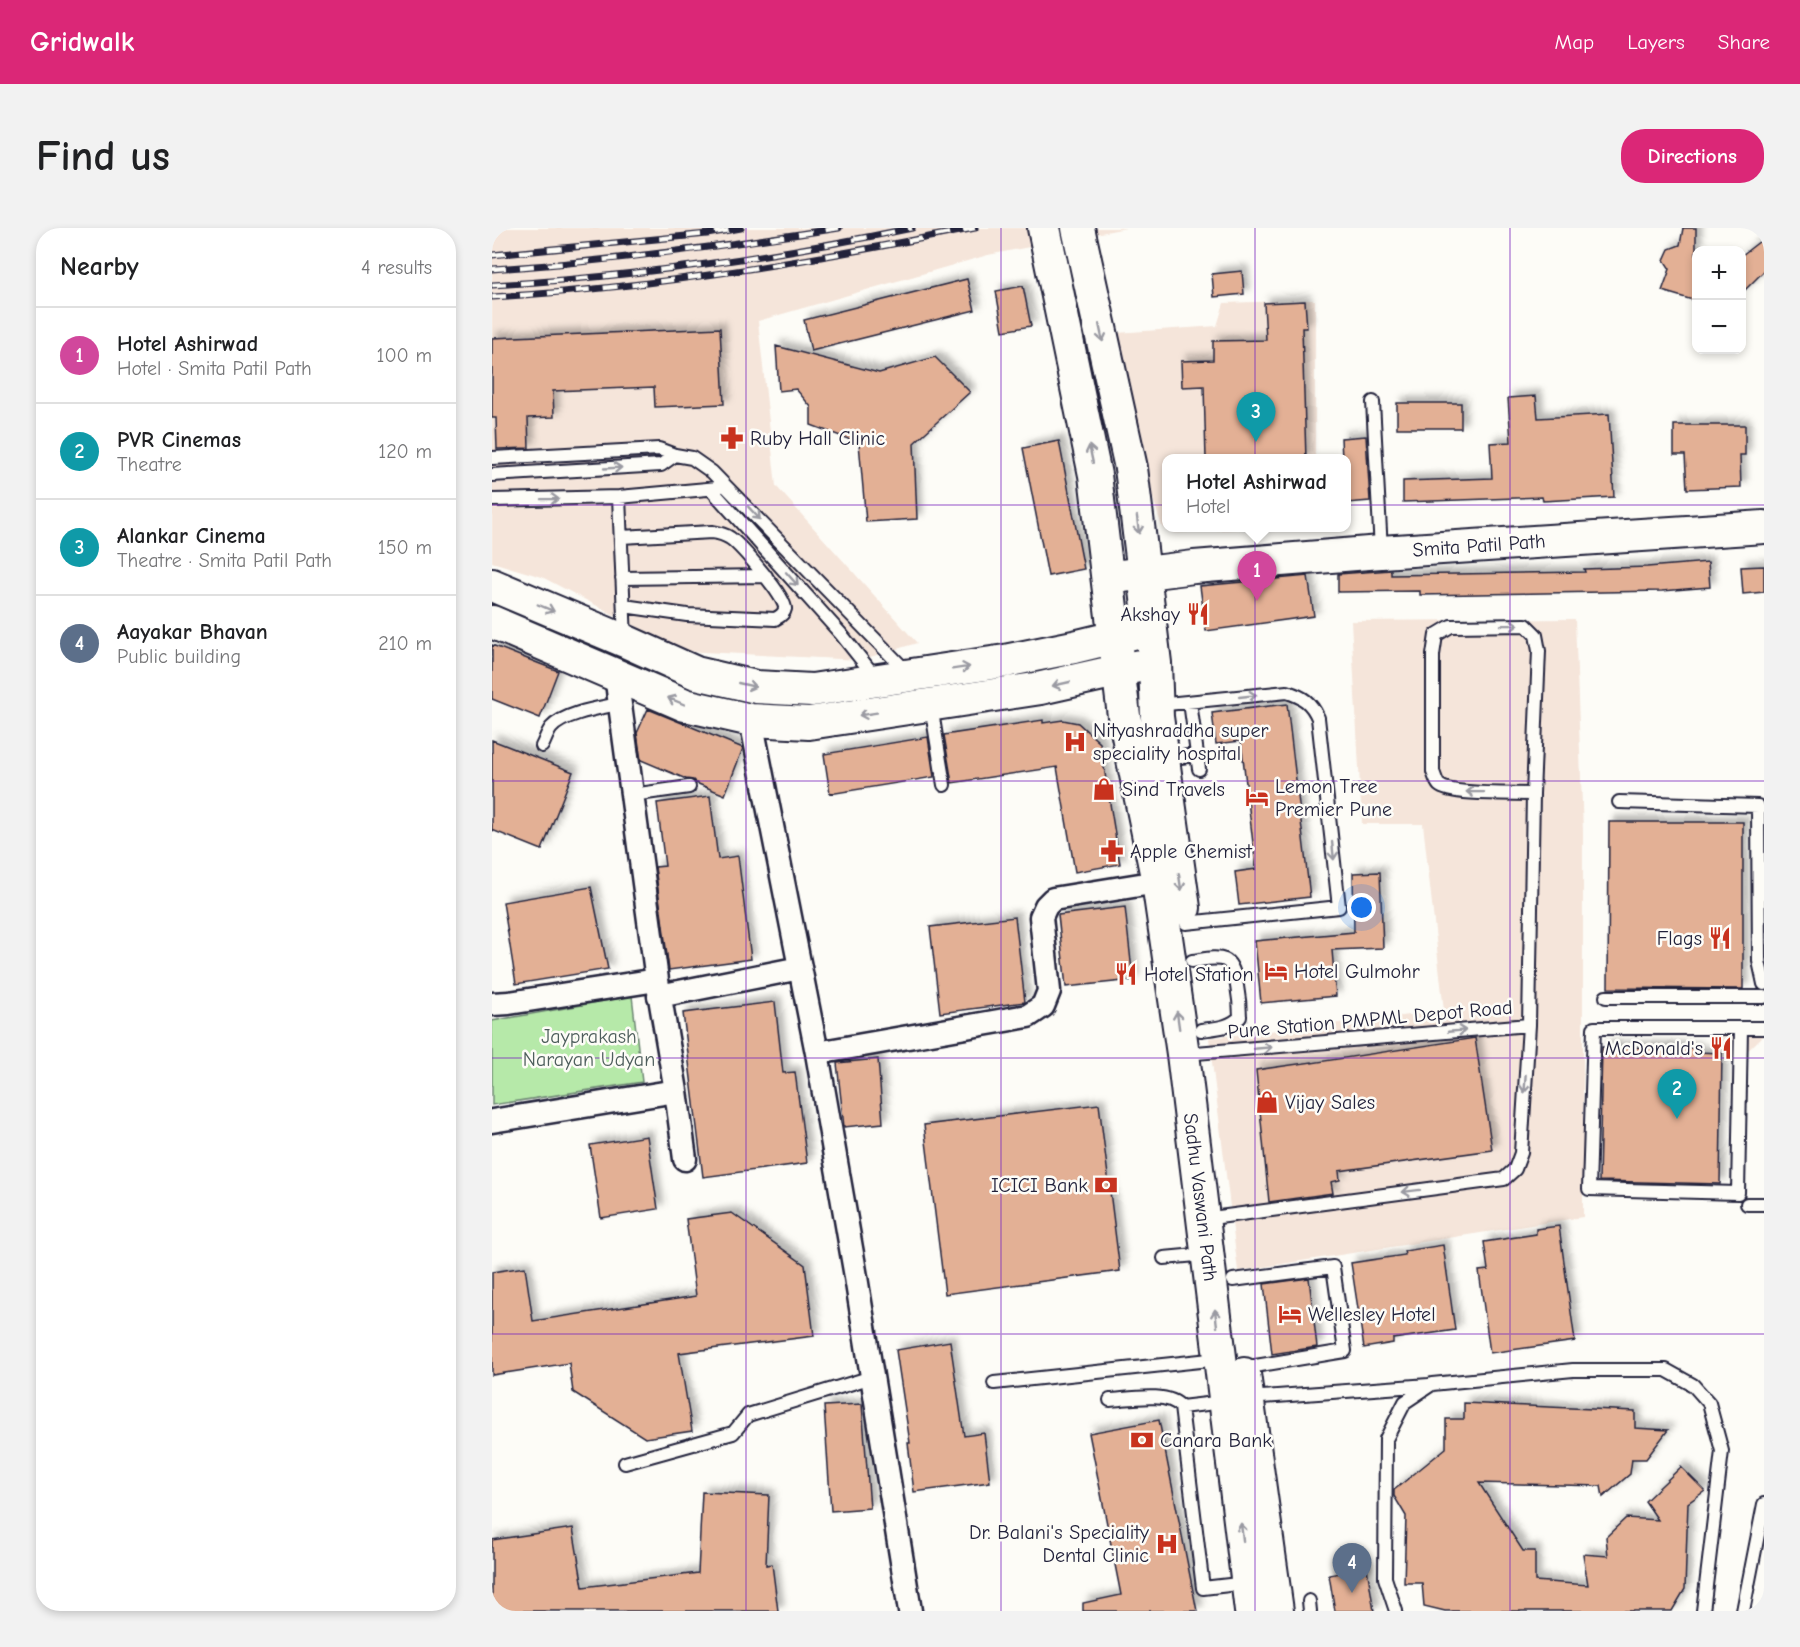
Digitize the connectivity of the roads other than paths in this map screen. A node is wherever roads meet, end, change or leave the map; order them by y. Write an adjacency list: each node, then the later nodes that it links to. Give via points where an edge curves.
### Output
1 (1044, 228): 16 (main road, Sadhu Vaswani Path, one-way to 1, via 1095,475)
2 (1078, 228): 14 (main road, one-way to 14, via 1131,468)
3 (1373, 402): 13 (lane)
4 (675, 455): 5 (lane, via 659,449); 6 (lane, one-way to 4, via 661,465); 7 (lane, via 692,458)
5 (492, 458)
6 (492, 475)
7 (729, 487): 8 (lane); 26 (lane, one-way to 26)
8 (711, 489): 9 (lane); 27 (lane, one-way to 27)
9 (619, 497): 10 (lane, one-way to 9); 12 (lane)
10 (492, 500)
11 (1764, 527): 13 (main road, Smita Patil Path)
12 (621, 537): 15 (lane, via 724,534); 17 (lane)
13 (1381, 552): 14 (main road, Smita Patil Path)
14 (1143, 574): 16 (main road, Smita Patil Path); 21 (main road)
15 (765, 576): 17 (lane); 19 (lane, via 783,603 781,616 775,619 687,615)
16 (1107, 577): 22 (main road, Sadhu Vaswani Path)
17 (622, 578): 19 (lane)
18 (492, 585): 23 (main road, one-way to 23)
19 (624, 606): 23 (lane)
20 (492, 622): 28 (main road)
21 (1151, 629): 22 (main road); 24 (main road)
22 (1113, 638): 25 (main road, Sadhu Vaswani Path); 26 (main road, one-way to 22)
23 (626, 641): 27 (main road, one-way to 27, via 696,673 756,687 812,690)
24 (1155, 663): 25 (main road); 31 (main road)
25 (1118, 671): 30 (main road, one-way to 30); 42 (main road, Sadhu Vaswani Path)
26 (911, 676): 27 (main road)
27 (878, 681)
28 (617, 690): 32 (main road, one-way to 28); 33 (lane, via 551,728); 40 (street)
29 (1190, 702): 31 (lane); 34 (lane); 43 (lane, one-way to 43, via 1287,692 1303,697 1313,706 1318,718 1339,907)
30 (931, 705): 32 (main road, one-way to 32, via 809,723); 37 (lane)
31 (1156, 705): 35 (main road)
32 (751, 720): 45 (street)
33 (543, 746)
34 (1197, 755): 35 (lane); 36 (lane)
35 (1163, 759): 43 (main road, one-way to 43)
36 (1199, 769)
37 (944, 785)
38 (689, 788): 40 (lane)
39 (1533, 794): 39 (lane, one-way to 39, via 1459,792 1438,784 1433,772 1433,655 1436,635 1451,626 1526,625 1536,635 1539,651); 51 (lane)
40 (632, 795): 47 (street)
41 (1619, 802): 46 (lane, via 1758,806 1759,961)
42 (1158, 882): 54 (main road, Sadhu Vaswani Path, one-way to 42); 55 (street, via 1053,899 1046,906 1041,917 1049,991 1043,1006 1028,1016)
43 (1186, 923): 44 (main road)
44 (1192, 961): 54 (main road); 54 (lane, via 1216,958 1228,962 1233,967 1240,1004 1236,1022)
45 (800, 968): 47 (street); 55 (street)
46 (1764, 984)
47 (658, 988): 50 (street); 56 (street)
48 (1606, 997): 49 (lane)
49 (1764, 997)
50 (492, 1004)
51 (1529, 1025): 54 (lane, Pune Station PMPML Depot Road, one-way to 51); 61 (lane, Pune Station PMPML Depot Road, one-way to 61, via 1521,1154 1515,1169 1504,1179)
52 (1741, 1028): 52 (lane, via 1594,1028 1588,1190 1738,1193); 53 (lane)
53 (1764, 1028)
54 (1196, 1045): 61 (main road, Sadhu Vaswani Path)
55 (817, 1053): 65 (street)
56 (676, 1091): 57 (street); 58 (street)
57 (492, 1121)
58 (685, 1159)
59 (1747, 1204): 60 (lane)
60 (1764, 1204)
61 (1214, 1217): 62 (main road, Sadhu Vaswani Path); 64 (main road)
62 (1208, 1254): 63 (lane); 66 (main road, Sadhu Vaswani Path, one-way to 62)
63 (1164, 1258)
64 (1233, 1280): 66 (main road); 66 (lane, via 1333,1267 1345,1351)
65 (872, 1377): 71 (lane, via 748,1415 733,1432); 74 (street)
66 (1234, 1382): 67 (lane); 68 (lane); 70 (lane); 73 (main road, Sadhu Vaswani Path, one-way to 66); 75 (main road)
67 (994, 1383)
68 (1432, 1384): 76 (lane, via 1405,1402 1386,1439 1385,1578); 77 (lane, via 1573,1370 1666,1370 1693,1385 1708,1403 1722,1451)
69 (1110, 1400): 70 (lane, via 1158,1397)
70 (1181, 1407): 73 (lane, via 1203,1588)
71 (625, 1463)
72 (1764, 1504): 78 (lane)
73 (1250, 1597)
74 (910, 1611)
75 (1277, 1611)
76 (1396, 1611)
77 (1703, 1611)
78 (1743, 1611)

